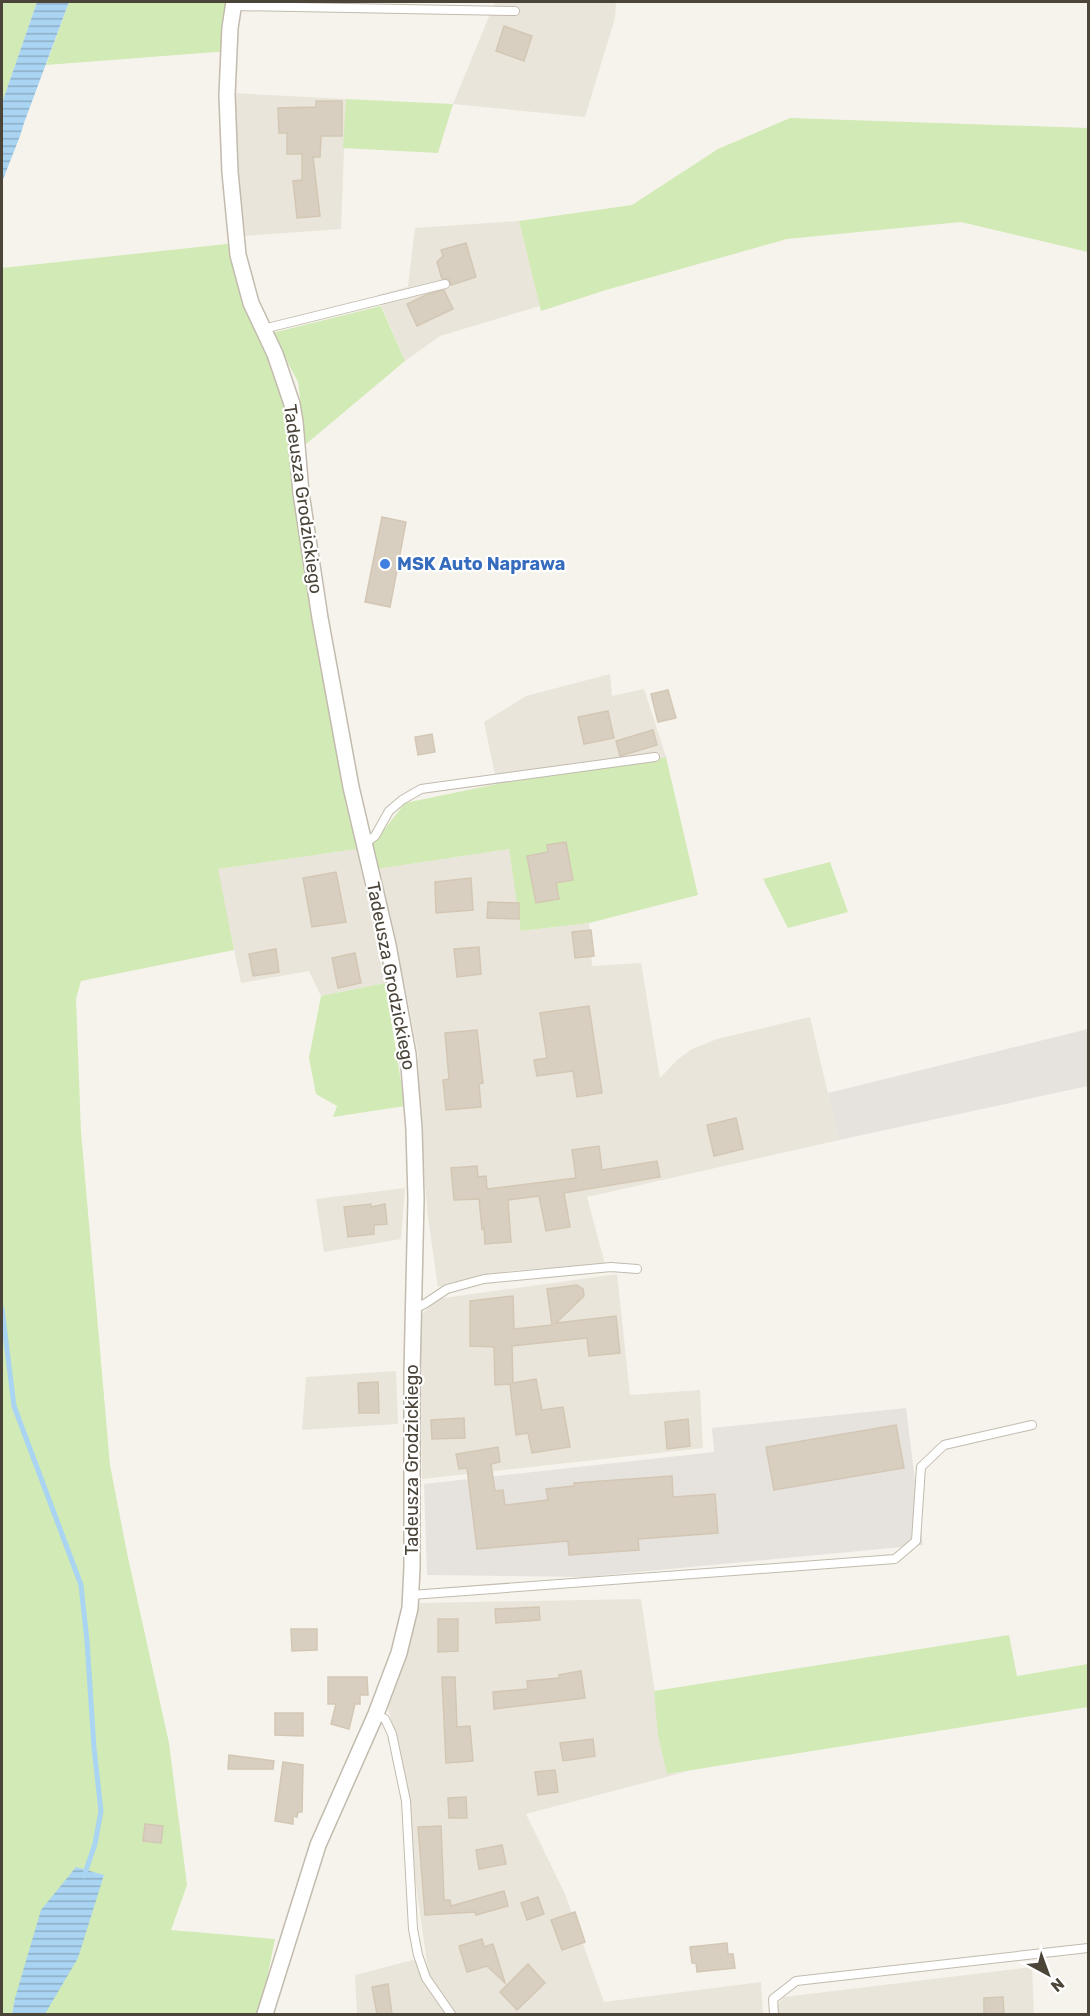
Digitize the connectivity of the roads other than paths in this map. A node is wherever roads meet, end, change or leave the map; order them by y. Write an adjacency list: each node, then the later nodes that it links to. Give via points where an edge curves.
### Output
1 (233, 4): 2 (lane); 4 (street, Tadeusza Grodzickiego, via 227,95 236,243 247,292)
2 (515, 11)
3 (445, 284): 4 (lane)
4 (262, 329): 6 (street, Tadeusza Grodzickiego, via 292,404 313,578)
5 (655, 757): 6 (lane, via 421,789 389,811 375,836)
6 (364, 844): 8 (street, Tadeusza Grodzickiego, via 408,1054 416,1173)
7 (637, 1269): 8 (lane, via 611,1267 484,1279 447,1288)
8 (413, 1310): 10 (street, Tadeusza Grodzickiego)
9 (1032, 1425): 10 (lane, via 944,1445 921,1467 916,1541 895,1559)
10 (411, 1595): 11 (street, Tadeusza Grodzickiego, via 404,1636)
11 (376, 1714): 13 (street, Tadeusza Grodzickiego, via 318,1845); 14 (lane, via 385,1719 392,1734 406,1801 418,1955 426,1977)
12 (1089, 1948): 15 (lane, via 796,1981 773,1999)
13 (265, 2014)
14 (451, 2014)
15 (774, 2014)

